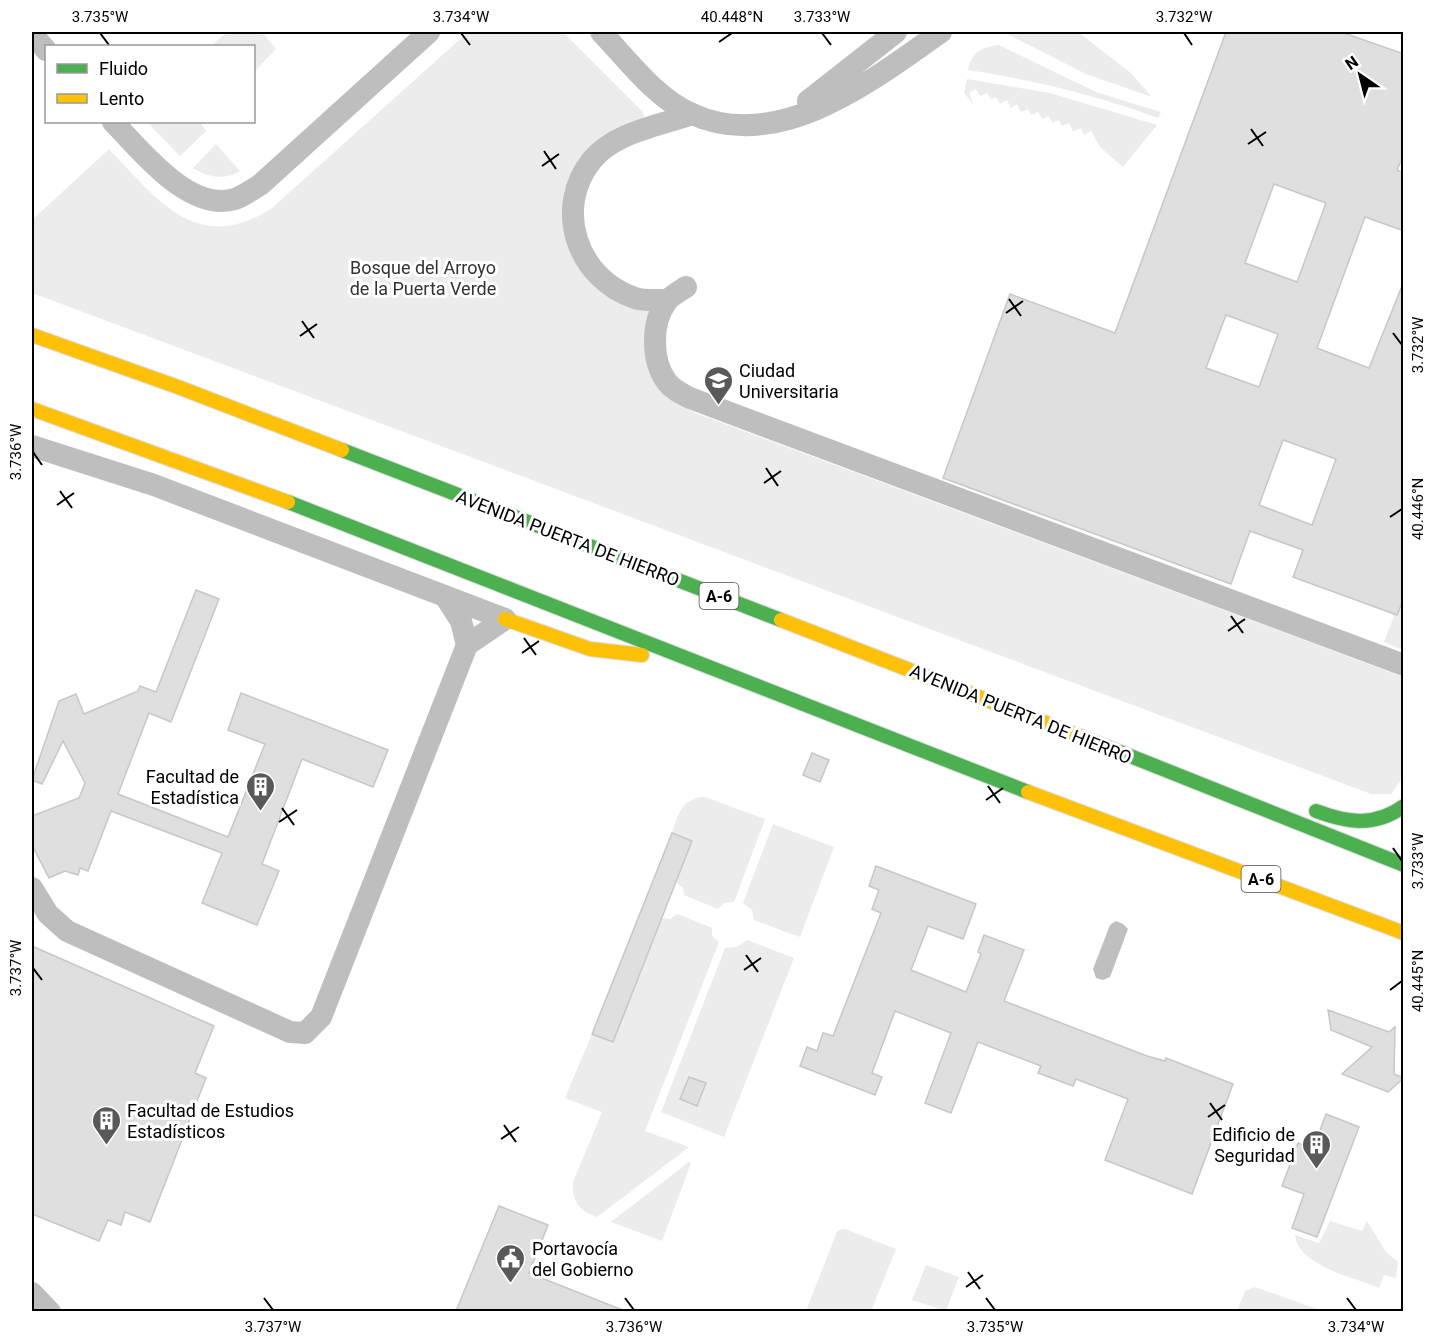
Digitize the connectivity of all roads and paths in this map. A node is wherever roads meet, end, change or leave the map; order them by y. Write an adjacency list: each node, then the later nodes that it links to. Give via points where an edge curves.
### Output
1 (429, 32): 8 (street, via 260,186 233,200 202,198 180,187)
2 (601, 32): 7 (street, via 645,79)
3 (896, 32): 9 (street, via 809,101)
4 (941, 32): 9 (street, via 879,75 828,103 797,116)
5 (32, 34): 6 (street)
6 (45, 49)
7 (692, 114): 9 (street, via 731,123); 11 (street, via 608,145 580,178 574,197 572,217 585,262 618,291 637,299)
8 (114, 123)
9 (761, 124)
10 (686, 287): 11 (street)
11 (667, 300): 19 (street, via 656,333 657,359 666,381 690,398)
12 (32, 335): 20 (highway, AVENIDA PUERTA DE HIERRO / A-6, via 178,387)
13 (32, 409): 18 (highway, A-6, via 167,454)
14 (32, 446): 15 (street, via 154,486)
15 (445, 596): 16 (street); 17 (street, via 461,621)
16 (504, 619): 17 (street); 18 (highway, via 552,638 626,657)
17 (467, 645): 25 (street, via 321,1017 304,1033 290,1032 67,931 48,914)
18 (668, 652): 26 (highway, A-6)
19 (1404, 665)
20 (1012, 709): 21 (highway, via 1049,710); 24 (highway, AVENIDA PUERTA DE HIERRO / A-6)
21 (1149, 748)
22 (1404, 806): 23 (highway, via 1384,818 1355,824)
23 (1304, 807)
24 (1404, 865)
25 (32, 888)
26 (1404, 933)
27 (32, 1293): 28 (street)
28 (50, 1311)

